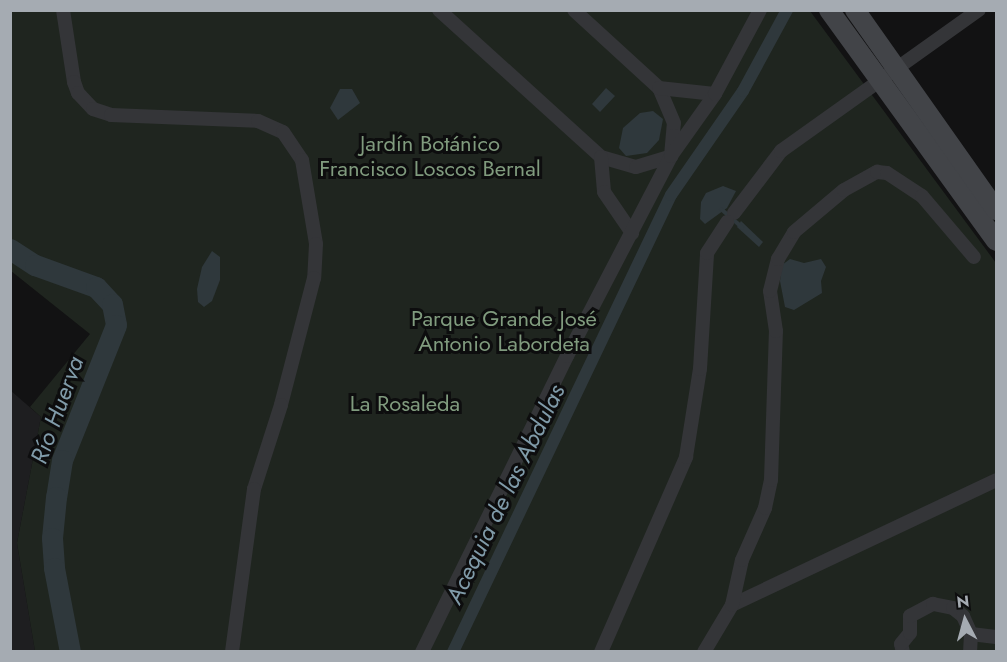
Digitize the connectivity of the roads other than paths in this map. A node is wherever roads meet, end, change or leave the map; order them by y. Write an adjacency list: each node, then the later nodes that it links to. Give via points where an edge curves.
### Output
1 (63, 10): 25 (street, via 74,82 78,93 93,109 111,115 268,124 291,139 302,160 316,244 314,278 281,405 255,482)
2 (439, 10): 13 (street)
3 (574, 10): 10 (street)
4 (760, 10): 11 (street)
5 (829, 10): 9 (main road)
6 (855, 10): 8 (main road)
7 (979, 10): 8 (street)
8 (898, 69): 9 (street); 14 (main road)
9 (882, 82): 16 (main road); 27 (street, via 781,151 707,253 700,369 686,458)
10 (659, 88): 11 (street); 12 (street, via 674,123)
11 (715, 94): 12 (street)
12 (671, 156): 13 (street, via 636,166); 15 (street)
13 (601, 157): 15 (street, via 604,192)
14 (996, 210)
15 (632, 233): 26 (street)
16 (996, 241)
17 (974, 257): 19 (street, via 922,196 887,173 877,172 844,190 794,232 778,260 770,291 776,331 771,480 765,508)
18 (996, 480): 20 (street)
19 (737, 579): 20 (street); 21 (street)
20 (754, 595): 21 (street)
21 (732, 605): 28 (street)
22 (971, 634): 23 (street); 24 (street, via 963,616 952,608 933,604 911,610 910,633); 29 (street)
23 (996, 637)
24 (900, 647)
25 (232, 651)
26 (422, 651)
27 (601, 651)
28 (704, 651)
29 (970, 651)

